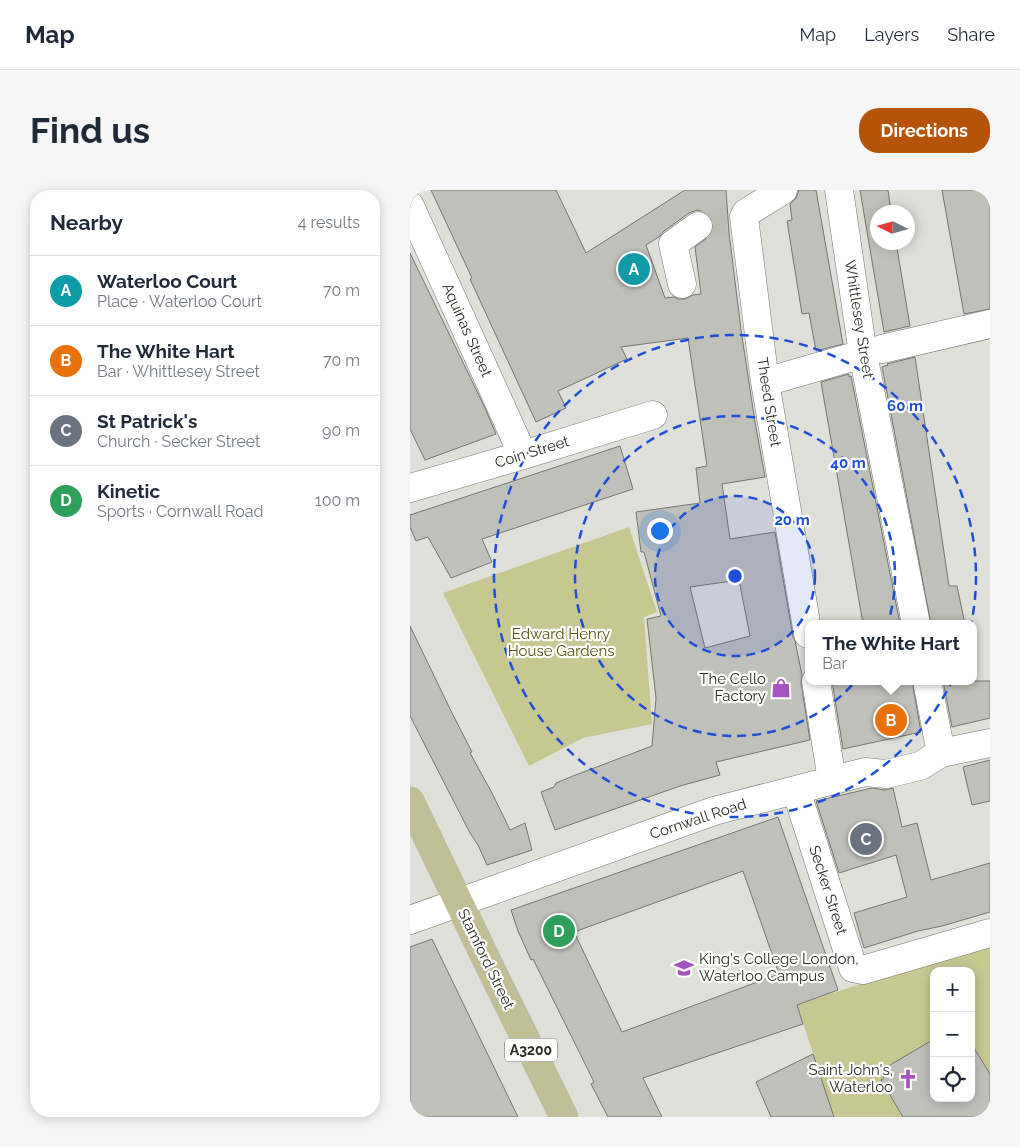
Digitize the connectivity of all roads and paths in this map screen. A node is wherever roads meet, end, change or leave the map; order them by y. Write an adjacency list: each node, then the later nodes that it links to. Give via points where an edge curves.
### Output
1 (783, 190): 8 (street, Theed Street, via 738,219)
2 (839, 190): 7 (street, Whittlesey Street)
3 (410, 206): 10 (street, Aquinas Street)
4 (698, 226): 5 (street, via 674,244)
5 (682, 284)
6 (990, 324): 7 (street)
7 (873, 352): 8 (street); 13 (street, Whittlesey Street)
8 (765, 382): 12 (street, Theed Street)
9 (653, 415): 10 (street, Coin Street)
10 (523, 455): 11 (street, Coin Street)
11 (410, 488)
12 (806, 620)
13 (915, 620)
14 (817, 685): 18 (street)
15 (928, 685): 17 (street)
16 (990, 742): 17 (street, Cornwall Road)
17 (941, 753): 18 (street, Cornwall Road, via 920,766 886,774 864,772)
18 (832, 780): 19 (street, Cornwall Road)
19 (796, 790): 21 (street, Cornwall Road, via 714,811); 23 (street, Secker Street, via 853,968 863,970)
20 (410, 801): 21 (main road, Stamford Street / A3200)
21 (459, 902): 22 (street, Cornwall Road); 24 (main road, Stamford Street / A3200)
22 (410, 920)
23 (990, 933)
24 (564, 1117)

